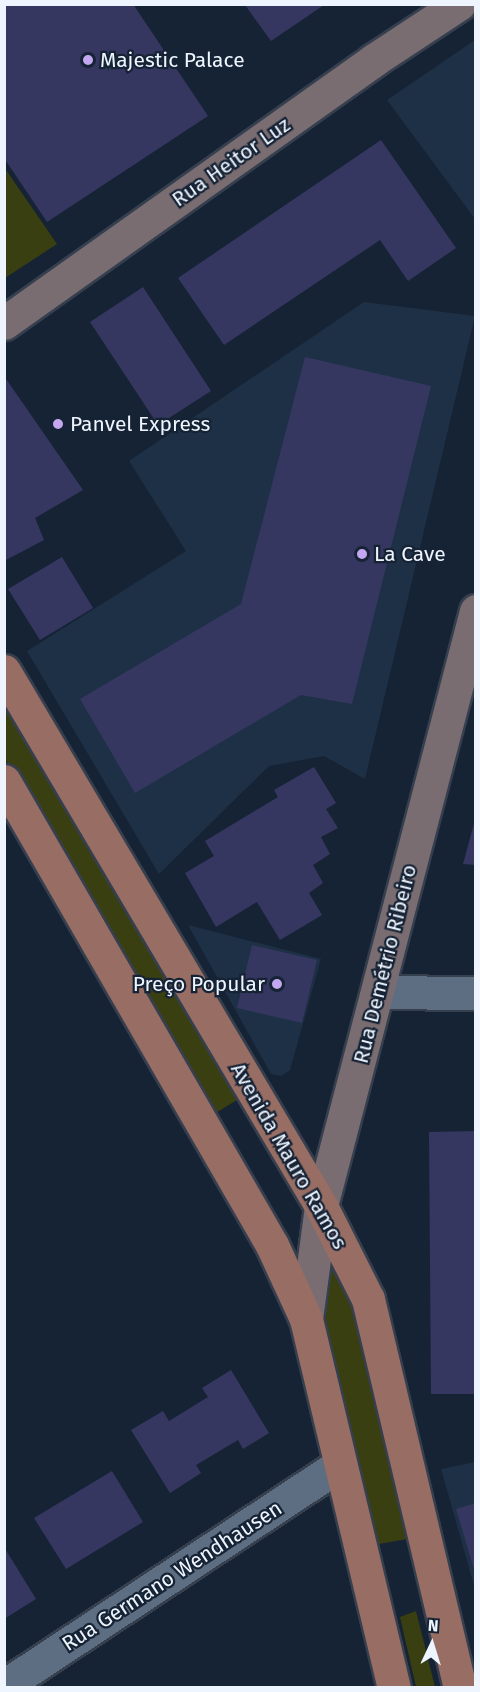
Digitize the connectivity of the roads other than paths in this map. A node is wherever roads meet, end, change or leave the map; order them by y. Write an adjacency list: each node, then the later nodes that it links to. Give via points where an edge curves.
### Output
1 (459, 4): 2 (main road, Rua Heitor Luz)
2 (4, 322)
3 (476, 611): 6 (main road, Rua Demétrio Ribeiro)
4 (4, 671): 8 (main road, Avenida Mauro Ramos)
5 (4, 781): 9 (main road, via 272,1245)
6 (378, 992): 7 (street); 8 (main road, Rua Demétrio Ribeiro)
7 (476, 993)
8 (321, 1206): 9 (main road, Rua Demétrio Ribeiro); 13 (main road, Avenida Mauro Ramos, via 373,1317)
9 (306, 1320): 10 (main road)
10 (339, 1466): 11 (street, Rua Germano Wendhausen); 12 (main road)
11 (4, 1686)
12 (394, 1688)
13 (460, 1688)

